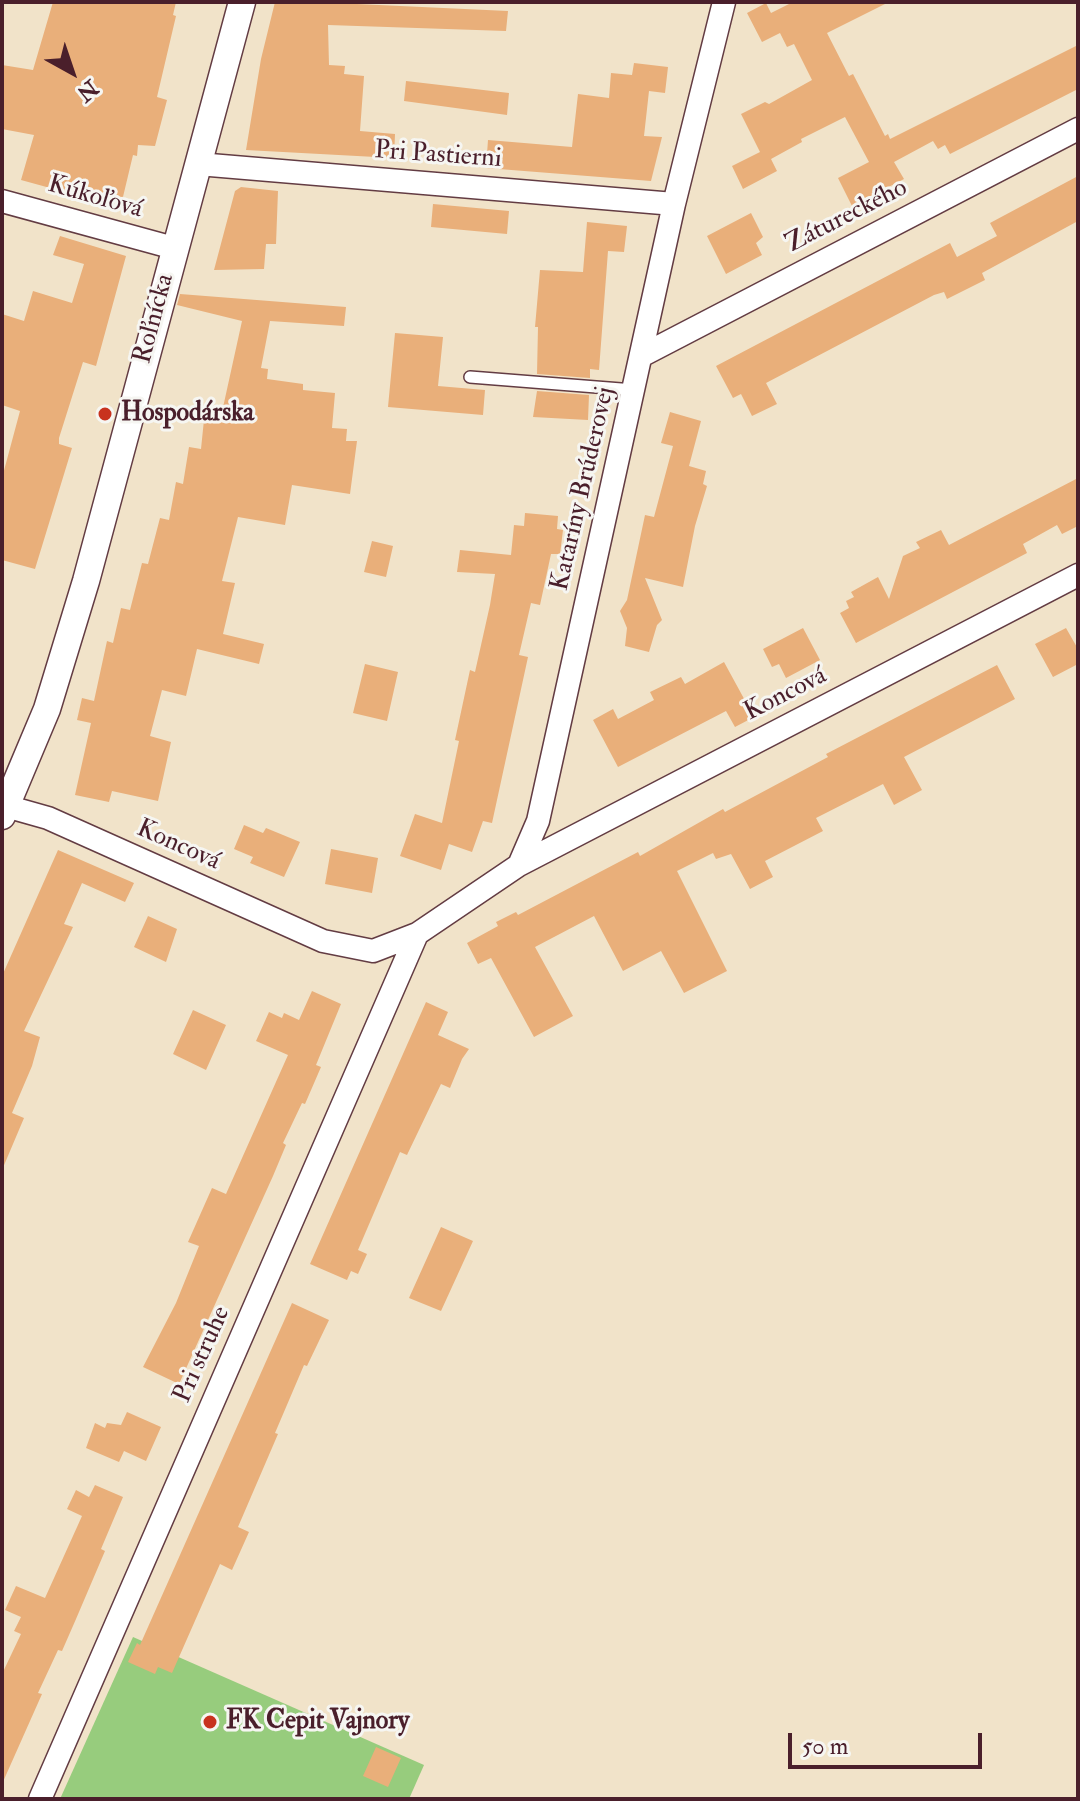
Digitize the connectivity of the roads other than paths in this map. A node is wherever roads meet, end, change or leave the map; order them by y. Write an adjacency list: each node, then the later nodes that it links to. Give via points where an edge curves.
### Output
1 (242, 2): 4 (street, Roľnícka)
2 (724, 2): 6 (street, Kataríny Brúderovej)
3 (1078, 129): 8 (street, Zátureckého)
4 (198, 164): 6 (street, Pri Pastierni); 7 (street, Roľnícka)
5 (2, 201): 7 (street, Kúkoľová)
6 (674, 204): 8 (street, Kataríny Brúderovej)
7 (174, 248): 12 (street, Roľnícka, via 59,671)
8 (643, 355): 10 (street, Kataríny Brúderovej)
9 (470, 377): 10 (lane)
10 (634, 390): 13 (street, Kataríny Brúderovej, via 538,821)
11 (1078, 575): 13 (street, Koncová)
12 (3, 809): 14 (street, Koncová, via 48,818 323,941 373,951)
13 (519, 865): 14 (street)
14 (417, 934): 15 (street, Pri struhe)
15 (40, 1799)

